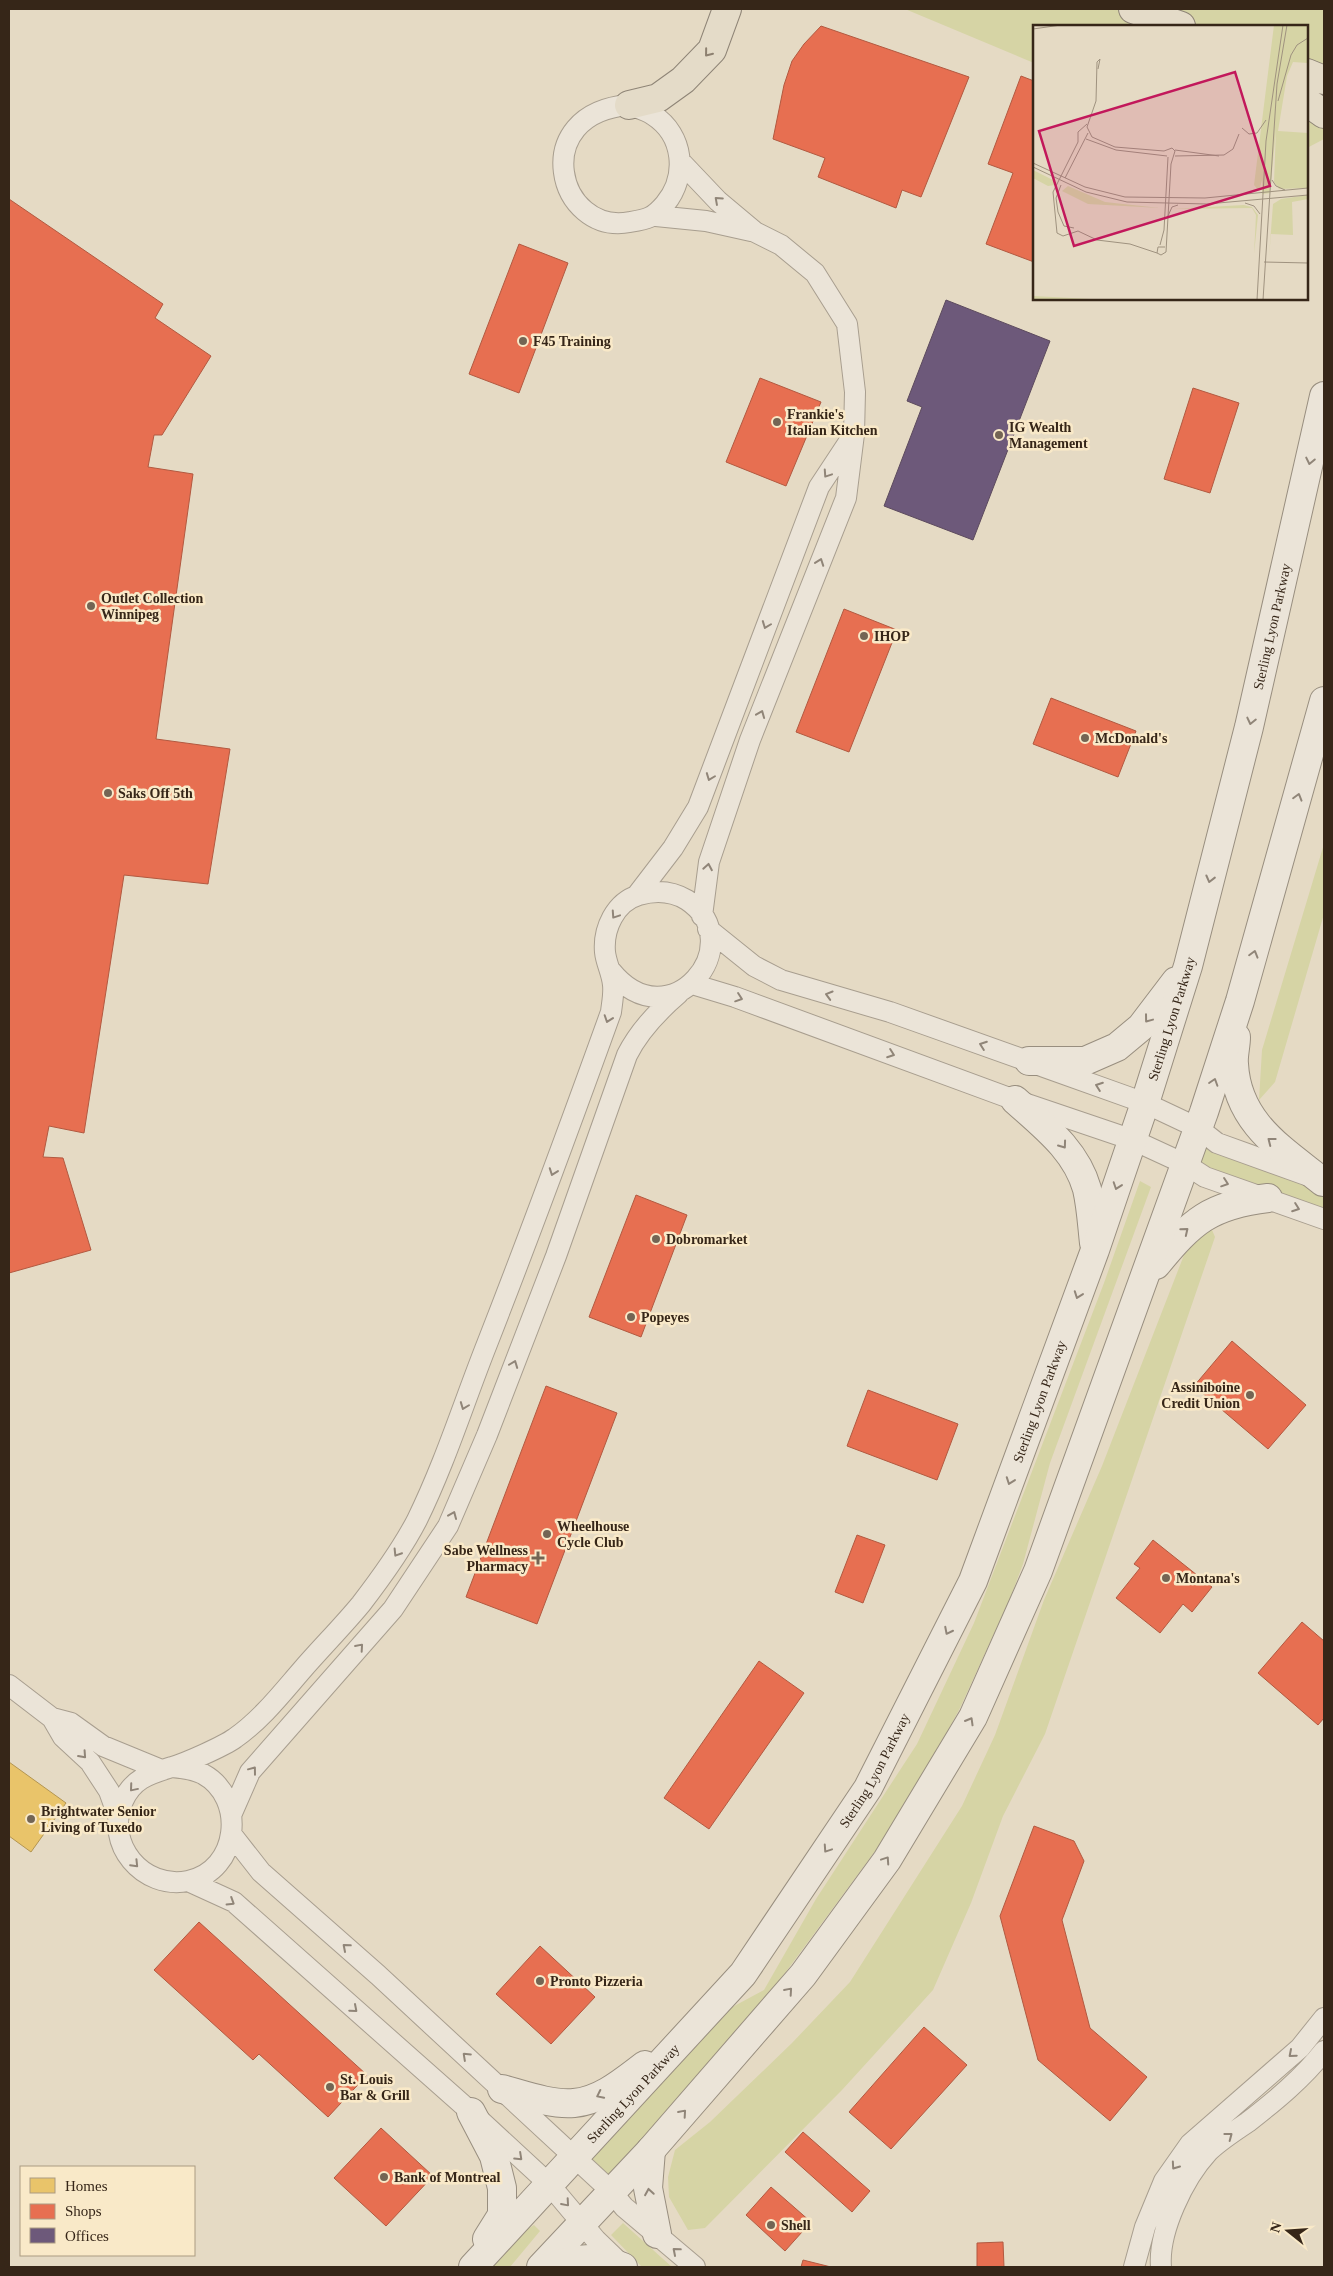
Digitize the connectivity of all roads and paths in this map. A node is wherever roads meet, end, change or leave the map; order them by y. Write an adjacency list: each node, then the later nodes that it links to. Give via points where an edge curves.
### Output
1 (727, 9): 7 (main road, one-way to 7, via 712,50 683,80 658,98)
2 (1133, 9): 3 (main road)
3 (1178, 25)
4 (1308, 73): 5 (main road)
5 (1324, 80)
6 (1308, 103): 8 (main road)
7 (629, 105): 9 (street, via 652,114 667,126 676,142); 10 (street, via 595,112 579,123 568,140 562,159 564,179 572,197 586,212 603,221 622,224)
8 (1324, 114)
9 (680, 161): 10 (street, via 679,180); 11 (street, one-way to 9, via 716,200)
10 (656, 216): 11 (street, via 706,221)
11 (755, 232): 13 (street, via 781,245 815,273 847,324 855,392)
12 (1324, 396): 17 (main road, Sterling Lyon Parkway, one-way to 17, via 1249,728)
13 (854, 434): 15 (street, one-way to 15, via 819,486 698,807 673,848); 16 (street, one-way to 13, via 709,862 747,749 846,498)
14 (1324, 701): 20 (main road, one-way to 14)
15 (637, 895): 16 (street, via 666,892 680,896 692,904); 18 (street, one-way to 18, via 622,905 605,936 605,954)
16 (705, 922): 19 (street, via 710,944 708,959 702,973); 21 (street, one-way to 16, via 890,1012 781,980 754,966)
17 (1188, 966): 21 (main road, one-way to 21, via 1141,1027 1117,1047 1085,1061); 23 (main road, Sterling Lyon Parkway)
18 (611, 971): 19 (street, via 621,983 641,994 664,997); 34 (street, one-way to 34, via 611,1012 520,1262 416,1521 360,1604 271,1705 235,1738)
19 (686, 988): 22 (street, one-way to 22, via 735,997); 35 (street, one-way to 19, via 250,1772 393,1610 448,1526 556,1256 627,1055 633,1042 658,1011)
20 (1240, 1001): 24 (main road, one-way to 20); 27 (main road, one-way to 20, via 1264,1135 1243,1106 1234,1064)
21 (1029, 1061): 23 (street, one-way to 21)
22 (1015, 1100): 25 (street); 30 (main road, one-way to 30, via 1059,1140 1079,1168 1087,1190)
23 (1145, 1103): 24 (street); 25 (main road, Sterling Lyon Parkway)
24 (1198, 1128): 26 (main road); 27 (street, via 1217,1143)
25 (1133, 1140): 26 (street); 30 (main road, Sterling Lyon Parkway, one-way to 30)
26 (1185, 1164): 28 (street, one-way to 28, via 1205,1177); 31 (main road)
27 (1324, 1182)
28 (1268, 1198): 29 (street, one-way to 29); 31 (main road, one-way to 28, via 1181,1234 1211,1212 1239,1202)
29 (1324, 1218)
30 (1095, 1250): 40 (main road, Sterling Lyon Parkway, one-way to 40, via 973,1581 868,1788 743,1974)
31 (1143, 1282): 44 (main road, one-way to 31, via 803,1975 887,1860 973,1717 1038,1571)
32 (9, 1685): 33 (street)
33 (52, 1718): 34 (street, via 71,1723 103,1746); 36 (street, one-way to 36, via 64,1737 90,1762 108,1791)
34 (165, 1768): 35 (street, via 188,1768 210,1779 226,1797); 36 (street, one-way to 36, via 144,1776 132,1787)
35 (232, 1813): 37 (street)
36 (118, 1816): 38 (street, one-way to 38, via 124,1851 134,1865 164,1881)
37 (232, 1835): 38 (street, via 227,1851 217,1864); 42 (street, one-way to 37, via 261,1872)
38 (188, 1881): 43 (street, one-way to 43, via 234,1902)
39 (1324, 2018): 55 (street, one-way to 55, via 1300,2048 1190,2144 1164,2181 1145,2227)
40 (697, 2026): 42 (main road, one-way to 42, via 597,2097 574,2103 545,2100); 45 (main road, Sterling Lyon Parkway)
41 (1324, 2051): 56 (street, one-way to 41, via 1167,2224 1185,2184 1209,2152 1272,2103)
42 (502, 2089): 45 (street)
43 (471, 2112): 46 (street, one-way to 46); 50 (main road, via 494,2156 502,2188 502,2215)
44 (651, 2150): 47 (main road); 49 (main road, one-way to 44, via 648,2188)
45 (575, 2157): 46 (main road, Sterling Lyon Parkway); 47 (street)
46 (549, 2184): 48 (street, one-way to 48); 50 (main road, Sterling Lyon Parkway)
47 (611, 2191): 48 (main road); 49 (street, via 624,2207)
48 (582, 2223): 51 (main road); 53 (street)
49 (657, 2234): 54 (street, one-way to 49)
50 (472, 2267)
51 (541, 2267)
52 (549, 2267): 53 (main road, via 584,2259 603,2259)
53 (624, 2267)
54 (695, 2267)
55 (1134, 2267)
56 (1162, 2267)

